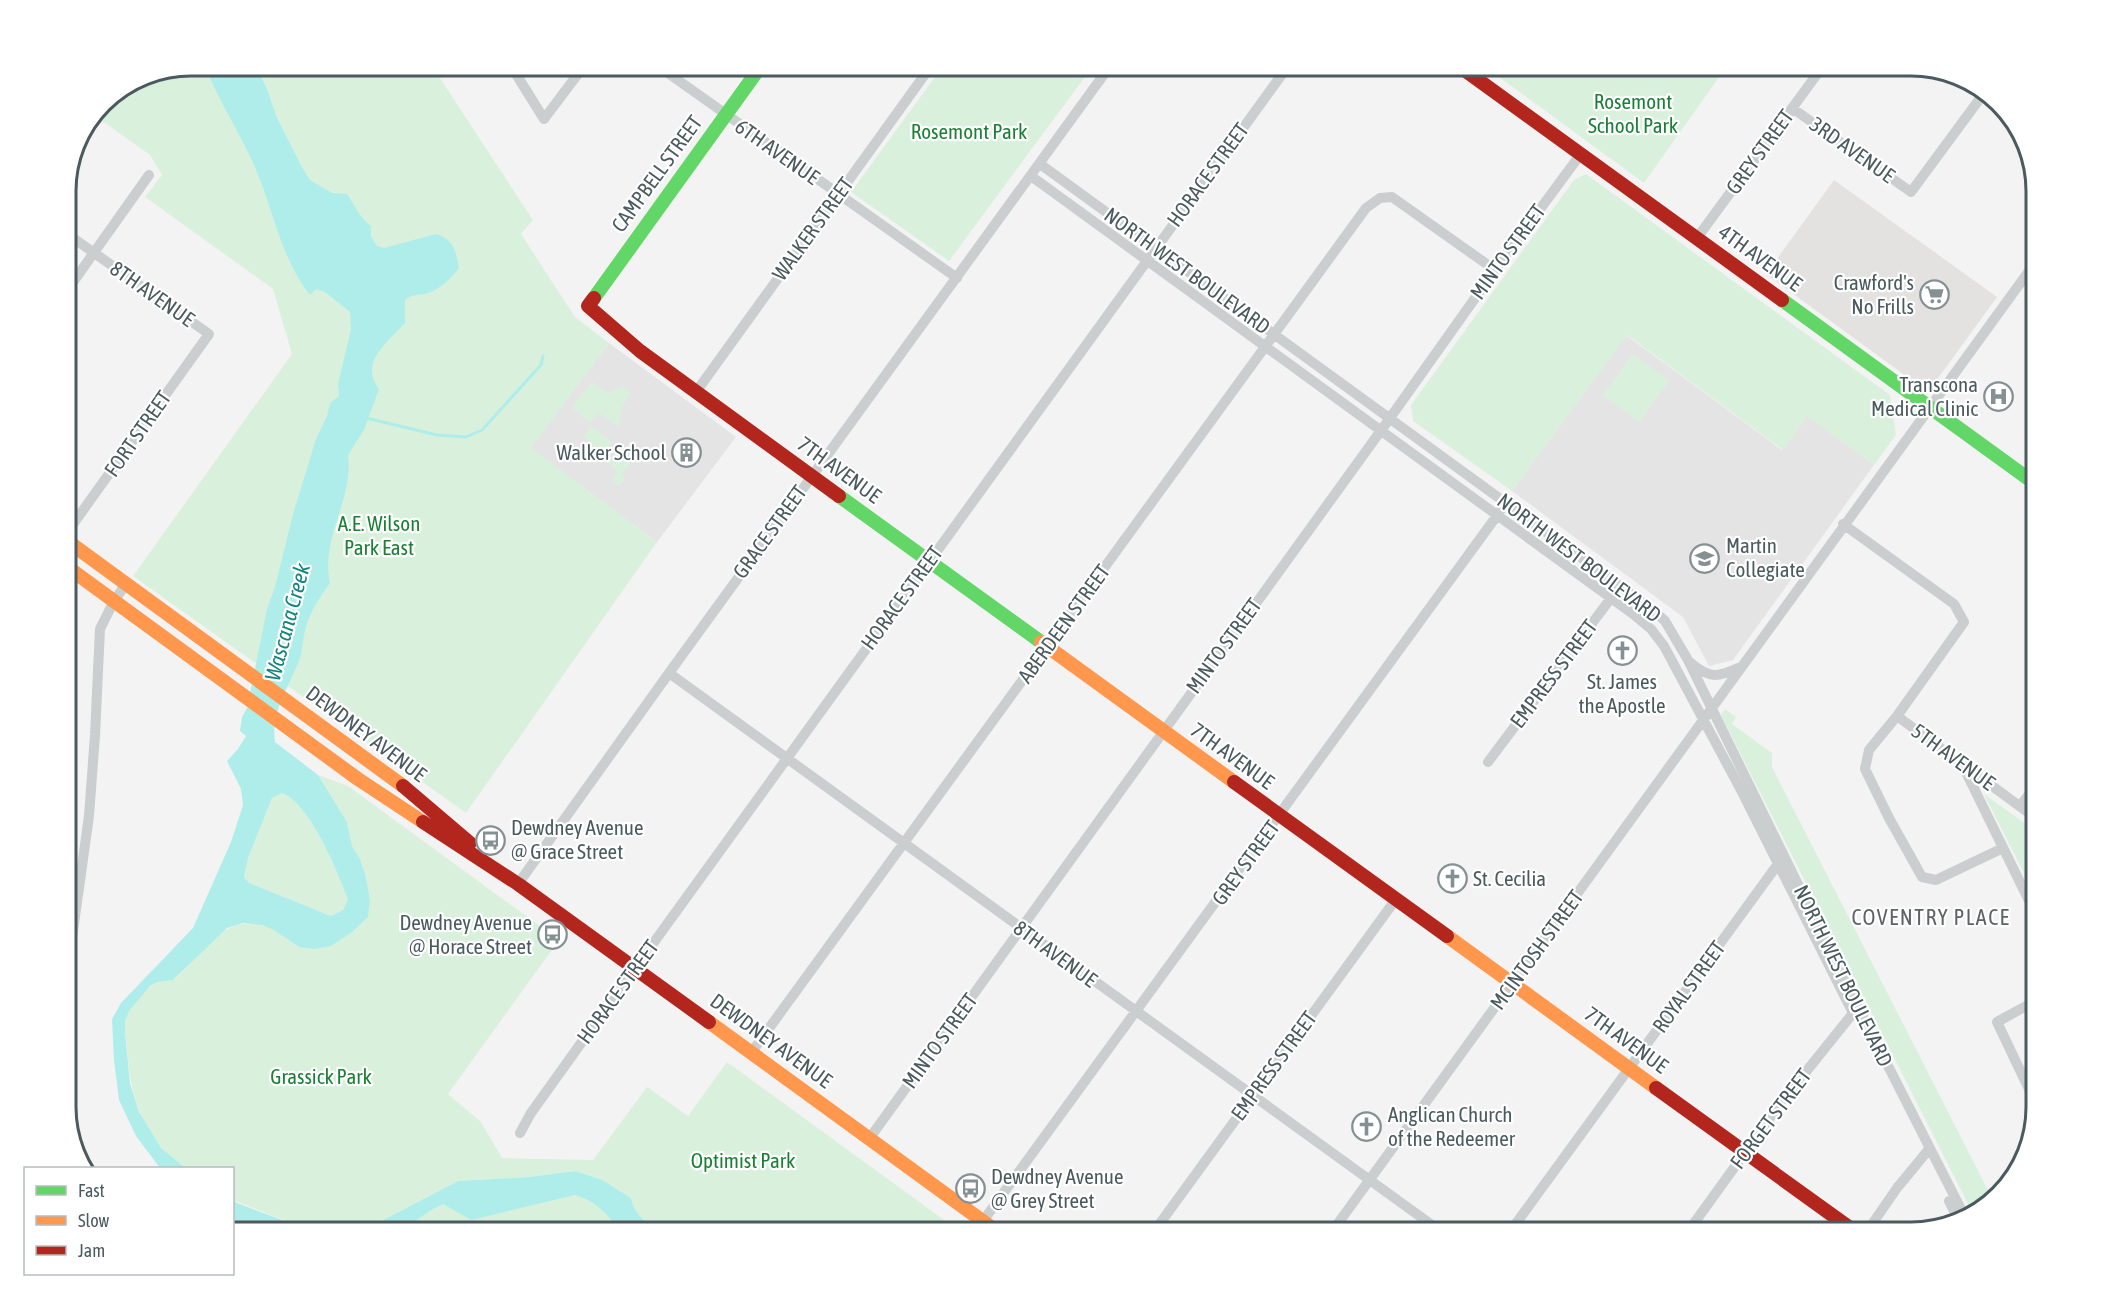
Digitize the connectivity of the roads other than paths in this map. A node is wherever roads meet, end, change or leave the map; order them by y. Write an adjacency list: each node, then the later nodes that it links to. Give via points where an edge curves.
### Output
1 (1103, 76): 14 (street, GRACE STREET)
2 (1280, 76): 20 (street, HORACE STREET)
3 (1473, 76): 13 (street, 4TH AVENUE)
4 (1816, 76): 11 (street, GREY STREET)
5 (518, 77): 6 (street, via 544,119)
6 (576, 77)
7 (673, 77): 12 (street, 6TH AVENUE)
8 (753, 77): 12 (street, CAMPBELL STREET)
9 (923, 77): 17 (street, WALKER STREET)
10 (1980, 99): 11 (street, 3RD AVENUE, via 1911,192)
11 (1792, 108): 18 (street, GREY STREET)
12 (725, 115): 17 (street, 6TH AVENUE); 27 (street, CAMPBELL STREET)
13 (1580, 154): 18 (street, 4TH AVENUE); 23 (street, MINTO STREET)
14 (1040, 164): 16 (street, GRACE STREET); 20 (street, NORTH WEST BOULEVARD)
15 (149, 175): 21 (street)
16 (1031, 176): 22 (street, NORTH WEST BOULEVARD); 26 (street, GRACE STREET)
17 (838, 194): 26 (street, 6TH AVENUE); 31 (street, WALKER STREET)
18 (1697, 238): 32 (street, 4TH AVENUE)
19 (77, 240): 21 (street, 8TH AVENUE)
20 (1155, 248): 22 (street, HORACE STREET); 29 (street, NORTH WEST BOULEVARD)
21 (94, 253): 25 (street); 28 (street, 8TH AVENUE)
22 (1147, 260): 30 (street, NORTH WEST BOULEVARD); 42 (street, HORACE STREET)
23 (1494, 270): 29 (street, ABERDEEN STREET, via 1392,197 1380,198 1366,207); 33 (street, MINTO STREET)
24 (2026, 275): 32 (street, MCINTOSH STREET)
25 (77, 277)
26 (957, 278): 35 (street, GRACE STREET)
27 (588, 306): 31 (street, 7TH AVENUE)
28 (209, 334): 39 (street, FORT STREET)
29 (1275, 335): 30 (street, ABERDEEN STREET); 33 (street, NORTH WEST BOULEVARD)
30 (1266, 347): 34 (street, NORTH WEST BOULEVARD); 48 (street, ABERDEEN STREET)
31 (696, 392): 35 (street, 7TH AVENUE)
32 (1930, 406): 36 (street, 4TH AVENUE); 40 (street, MCINTOSH STREET)
33 (1390, 418): 34 (street, MINTO STREET); 37 (street, NORTH WEST BOULEVARD)
34 (1381, 430): 38 (street, NORTH WEST BOULEVARD); 55 (street, MINTO STREET)
35 (812, 475): 42 (street, 7TH AVENUE); 51 (street, GRACE STREET)
36 (2026, 476)
37 (1506, 503): 38 (street, GREY STREET); 45 (street, NORTH WEST BOULEVARD)
38 (1497, 515): 46 (street, NORTH WEST BOULEVARD); 62 (street, GREY STREET)
39 (77, 519)
40 (1843, 524): 50 (street, MCINTOSH STREET); 53 (street, via 1954,604 1964,622)
41 (77, 548): 44 (street, DEWDNEY AVENUE)
42 (929, 561): 48 (street, 7TH AVENUE); 56 (street, HORACE STREET)
43 (77, 574): 47 (street, DEWDNEY AVENUE)
44 (126, 584): 47 (street); 66 (street, DEWDNEY AVENUE, via 405,787)
45 (1620, 586): 46 (street, EMPRESS STREET); 49 (street, NORTH WEST BOULEVARD, via 1665,621)
46 (1611, 598): 54 (street, NORTH WEST BOULEVARD, via 1651,629); 57 (street, EMPRESS STREET)
47 (114, 601): 66 (street, DEWDNEY AVENUE, via 358,779); 69 (street, via 100,629 89,816)
48 (1048, 647): 55 (street, 7TH AVENUE); 63 (street, ABERDEEN STREET)
49 (1688, 660): 50 (street, via 1704,674 1722,676); 52 (street, NORTH WEST BOULEVARD)
50 (1741, 667): 52 (street, MCINTOSH STREET)
51 (669, 673): 56 (street, 8TH AVENUE); 66 (street, GRACE STREET)
52 (1710, 708): 54 (street, MCINTOSH STREET); 65 (street, NORTH WEST BOULEVARD)
53 (1897, 716): 58 (street, 5TH AVENUE); 64 (street, via 1869,750 1865,769 1922,877 1936,880)
54 (1703, 718): 65 (street, NORTH WEST BOULEVARD); 72 (street, MCINTOSH STREET)
55 (1162, 731): 62 (street, 7TH AVENUE); 70 (street, MINTO STREET)
56 (786, 759): 63 (street, 8TH AVENUE); 71 (street, HORACE STREET)
57 (1488, 762)
58 (1961, 762): 60 (street, 5TH AVENUE); 64 (street)
59 (2026, 798): 60 (street)
60 (2020, 806): 61 (street, 5TH AVENUE)
61 (2026, 811)
62 (1279, 816): 68 (street, 7TH AVENUE); 75 (street, GREY STREET)
63 (905, 844): 70 (street, 8TH AVENUE); 76 (street, ABERDEEN STREET)
64 (2003, 848): 67 (street)
65 (1781, 862): 74 (street, NORTH WEST BOULEVARD); 77 (street, ROYAL STREET)
66 (518, 884): 71 (street, DEWDNEY AVENUE)
67 (2026, 895)
68 (1395, 899): 72 (street, 7TH AVENUE); 79 (street, EMPRESS STREET)
69 (77, 902)
70 (1021, 929): 75 (street, 8TH AVENUE); 81 (street, MINTO STREET)
71 (635, 968): 76 (street, DEWDNEY AVENUE); 80 (street, HORACE STREET)
72 (1512, 983): 77 (street, 7TH AVENUE); 84 (street, MCINTOSH STREET)
73 (2026, 1006): 78 (street, via 1997,1022)
74 (1856, 1010): 82 (street, NORTH WEST BOULEVARD); 83 (street, FORGET STREET)
75 (1136, 1012): 79 (street, 8TH AVENUE); 87 (street, GREY STREET)
76 (752, 1053): 81 (street, DEWDNEY AVENUE)
77 (1630, 1068): 83 (street, 7TH AVENUE); 91 (street, ROYAL STREET)
78 (2026, 1083)
79 (1252, 1095): 84 (street, 8TH AVENUE); 88 (street, EMPRESS STREET)
80 (520, 1133)
81 (869, 1139): 87 (street, DEWDNEY AVENUE)
82 (1927, 1150): 85 (street, NORTH WEST BOULEVARD); 86 (street, NORTH WEST BOULEVARD); 94 (street)
83 (1746, 1152): 92 (street, FORGET STREET); 93 (street, 7TH AVENUE)
84 (1370, 1180): 89 (street, MCINTOSH STREET); 90 (street, 8TH AVENUE)
85 (1962, 1211)
86 (1956, 1214)
87 (983, 1221)
88 (1161, 1222)
89 (1339, 1222)
90 (1428, 1222)
91 (1517, 1222)
92 (1695, 1222)
93 (1842, 1222)
94 (1874, 1222)

